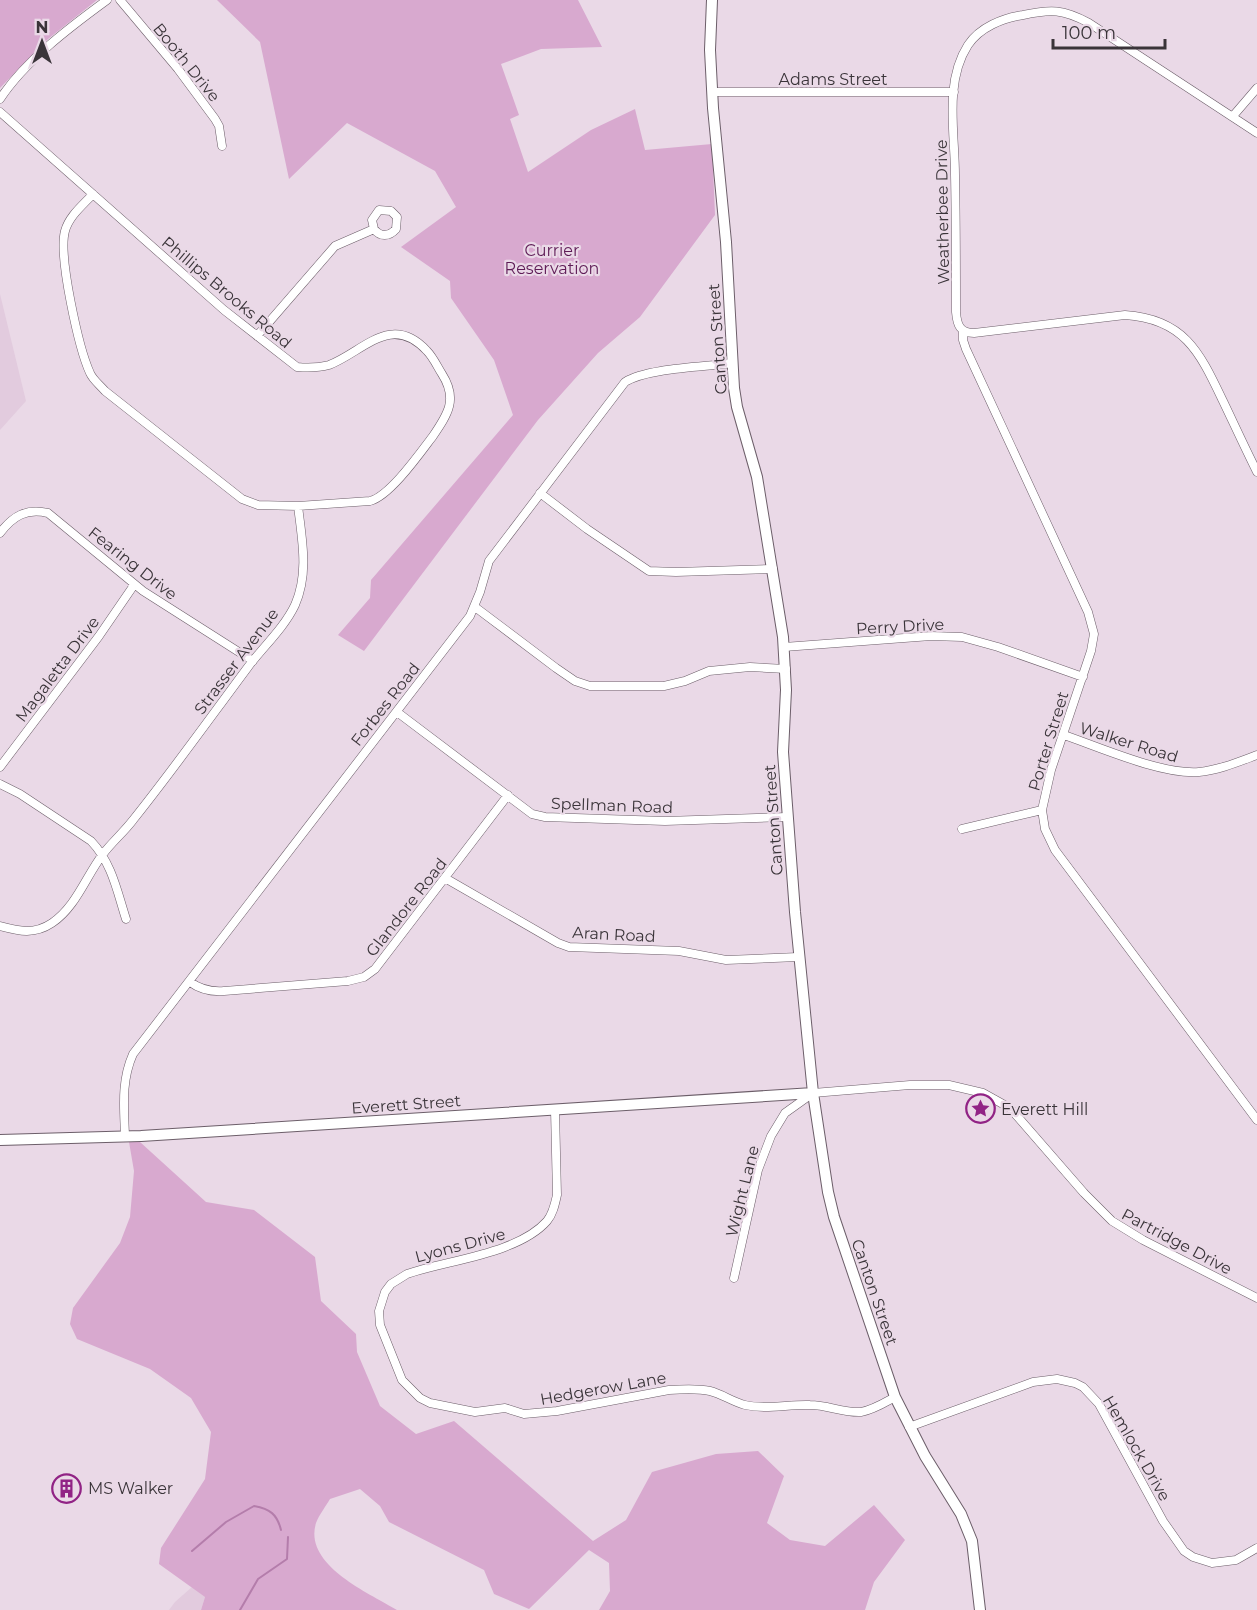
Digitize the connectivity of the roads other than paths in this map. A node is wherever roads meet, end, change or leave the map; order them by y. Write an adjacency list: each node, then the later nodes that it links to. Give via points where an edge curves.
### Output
1 (107, 0): 7 (street, via 64,33)
2 (120, 0): 11 (street, Booth Drive, via 215,119)
3 (711, 0): 5 (main road, Canton Street)
4 (1257, 88): 9 (street)
5 (712, 92): 6 (street, Adams Street); 16 (main road, Canton Street)
6 (954, 92): 9 (street, Weatherbee Drive, via 959,65 974,38 1006,18 1055,10 1089,23); 14 (street, Weatherbee Drive, via 956,317)
7 (0, 99)
8 (0, 112): 12 (street, Phillips Brooks Road)
9 (1233, 116): 10 (street, Weatherbee Drive)
10 (1257, 133)
11 (222, 146)
12 (93, 194): 15 (street, Phillips Brooks Road); 19 (street, via 65,229 62,250 89,372 114,398 242,499 258,505)
13 (374, 229): 15 (street, via 334,246)
14 (963, 332): 17 (street, via 1125,315 1170,327 1202,359); 27 (street, Porter Street, via 966,349 1091,620 1093,642)
15 (257, 336): 19 (street, Phillips Brooks Road, via 297,367 309,368 337,361 380,336 401,335 428,351 451,391 447,413 432,436 379,499)
16 (733, 363): 18 (street, Forbes Road, via 650,373 625,382); 21 (main road, Canton Street, via 737,407 757,477)
17 (1257, 472)
18 (540, 493): 21 (street, via 650,571); 23 (street, Forbes Road, via 489,561)
19 (298, 506): 25 (street, Strasser Avenue, via 304,555 302,586 287,618)
20 (0, 533): 22 (street, Fearing Drive, via 15,516 36,510 48,513)
21 (773, 569): 24 (main road, Canton Street)
22 (135, 585): 25 (street, Fearing Drive); 31 (street, Magaletta Drive)
23 (475, 607): 26 (street, via 574,681 590,686 664,686 709,671); 28 (street, Forbes Road)
24 (784, 647): 26 (main road, Canton Street); 27 (street, Perry Drive, via 962,637)
25 (253, 661): 37 (street, Strasser Avenue, via 132,822)
26 (786, 669): 35 (main road, Canton Street, via 783,752)
27 (1083, 677): 29 (street, Porter Street)
28 (397, 712): 33 (street, Spellman Road); 42 (street, Forbes Road)
29 (1064, 735): 30 (street, Walker Road, via 1177,772 1216,769); 34 (street, Porter Street)
30 (1257, 755)
31 (0, 767)
32 (0, 784): 37 (street, via 91,841)
33 (508, 795): 35 (street, Spellman Road, via 532,814 545,817 665,821); 38 (street, Glandore Road)
34 (1042, 810): 36 (street); 45 (street, Porter Street, via 1045,829 1055,850)
35 (788, 817): 41 (main road, Canton Street)
36 (962, 829)
37 (102, 855): 39 (street, via 112,873); 40 (street, Strasser Avenue, via 54,922 35,932)
38 (445, 878): 41 (street, Aran Road, via 572,948 679,951 726,960); 42 (street, Glandore Road, via 375,969 364,976 348,981 224,992 211,992)
39 (126, 919)
40 (0, 926)
41 (798, 957): 43 (main road, Canton Street)
42 (190, 982): 46 (street, Forbes Road, via 133,1054 123,1086)
43 (813, 1093): 44 (main road, Everett Street); 48 (street, Wight Lane, via 785,1113 771,1136 758,1170); 49 (street, Partridge Drive, via 910,1085 949,1085 983,1093 1010,1108 1112,1221); 51 (main road, Canton Street, via 832,1211)
44 (555, 1110): 46 (main road, Everett Street); 50 (street, Lyons Drive, via 557,1195 548,1220 515,1244 412,1272 396,1280 387,1288 380,1305)
45 (1257, 1120)
46 (125, 1136): 47 (main road, Everett Street)
47 (0, 1140)
48 (734, 1278)
49 (1257, 1298)
50 (384, 1336): 51 (street, Hedgerow Lane, via 402,1380 420,1398 475,1412 505,1408 524,1414 557,1411 686,1389 710,1391 745,1405 809,1404 843,1412 862,1412)
51 (895, 1397): 52 (main road, Canton Street)
52 (909, 1427): 53 (street, Hemlock Drive, via 1033,1382 1057,1379 1075,1383 1099,1404 1163,1521 1184,1551 1212,1563 1236,1560); 54 (main road, Canton Street, via 972,1541)
53 (1257, 1548)
54 (980, 1610)

